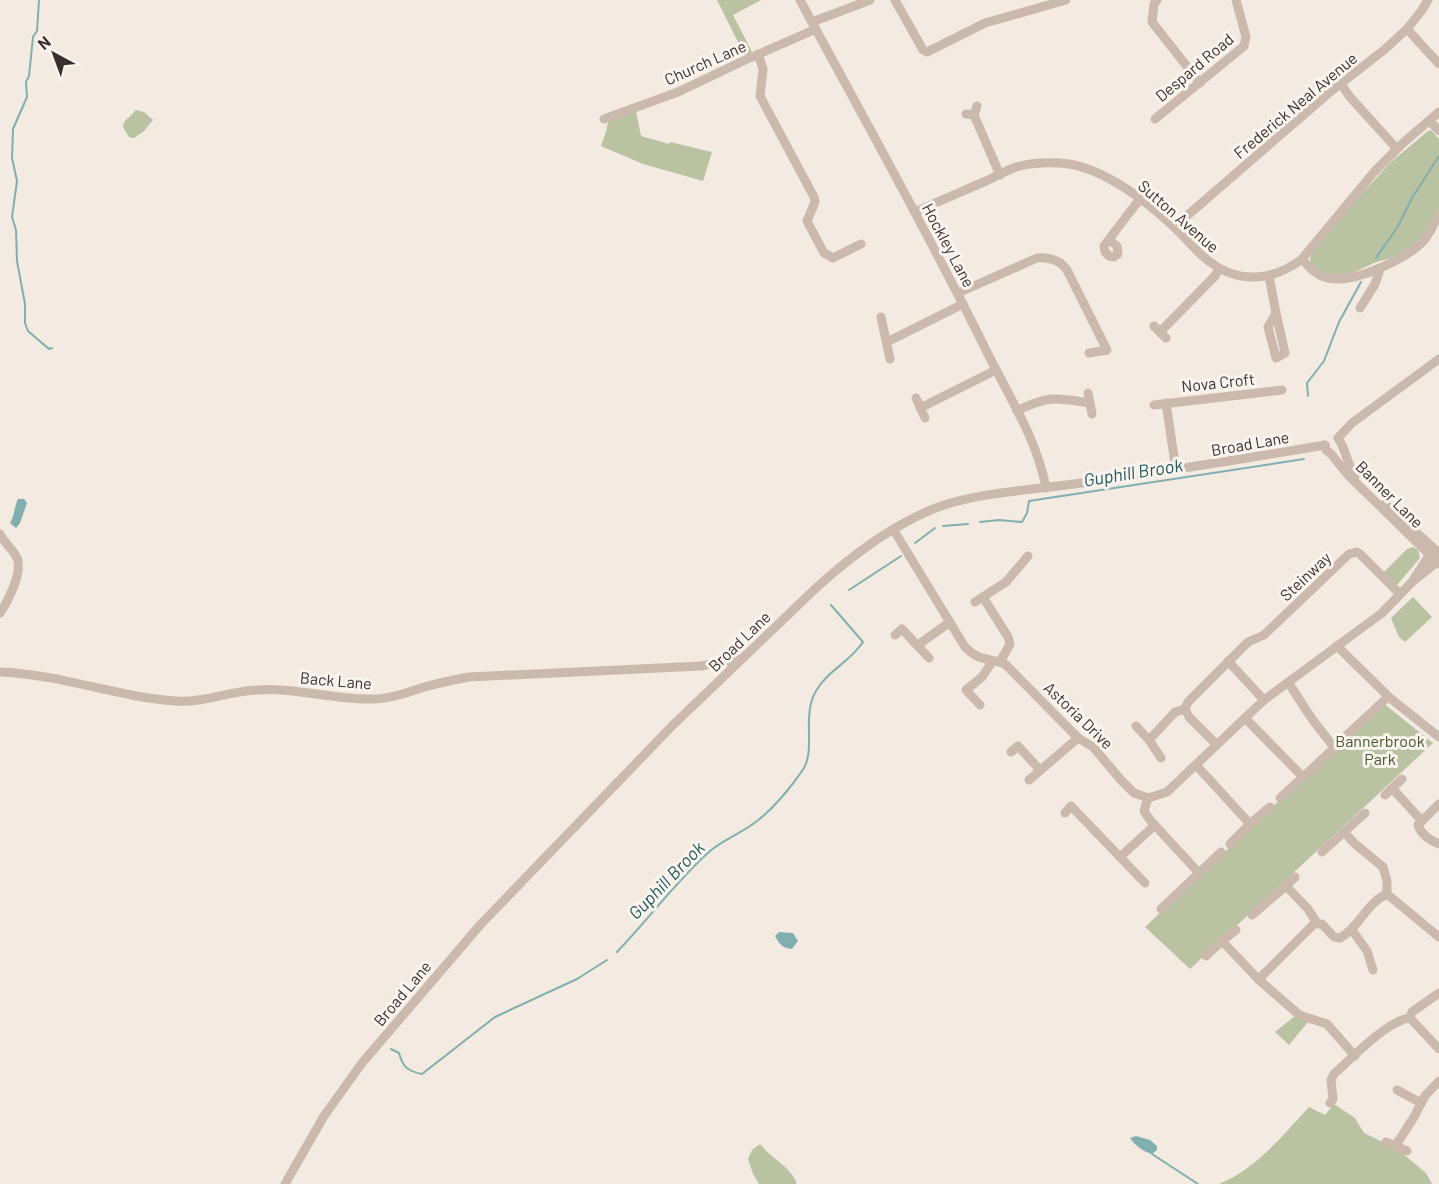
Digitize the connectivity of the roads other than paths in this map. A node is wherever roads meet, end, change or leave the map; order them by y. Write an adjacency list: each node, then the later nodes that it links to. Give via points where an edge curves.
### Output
1 (800, 0): 8 (street, Hockley Lane)
2 (870, 0): 8 (street, Church Lane)
3 (895, 0): 4 (street, via 927,52 985,22)
4 (1066, 0)
5 (1157, 0): 12 (street, via 1152,22)
6 (1236, 0): 12 (street, Despard Road, via 1246,42)
7 (1428, 0): 9 (street, Frederick Neal Avenue)
8 (814, 26): 10 (street, Church Lane); 23 (street, Hockley Lane)
9 (1407, 29): 11 (street); 13 (street, Frederick Neal Avenue)
10 (759, 54): 16 (street, Church Lane, via 678,92); 27 (street, via 763,69 760,96 814,196 807,221 824,253 834,258)
11 (1439, 64)
12 (1200, 83): 17 (street, Despard Road)
13 (1341, 84): 20 (street); 25 (street, Frederick Neal Avenue)
14 (972, 112): 21 (street)
15 (1439, 112): 18 (street, Sutton Avenue)
16 (604, 119)
17 (1155, 119)
18 (1430, 121): 19 (street); 20 (street, Sutton Avenue)
19 (1439, 131)
20 (1397, 149): 28 (street, Sutton Avenue)
21 (1000, 175): 22 (street, Sutton Avenue, via 1031,164 1071,165 1104,177); 23 (street, Sutton Avenue)
22 (1140, 199): 25 (street, Sutton Avenue); 26 (street)
23 (915, 212): 32 (street, Hockley Lane)
24 (1439, 215): 30 (street, via 1424,240)
25 (1174, 227): 29 (street, Sutton Avenue)
26 (1108, 240)
27 (861, 244)
28 (1302, 259): 30 (street, via 1328,278); 31 (street, Sutton Avenue)
29 (1219, 268): 31 (street, Sutton Avenue, via 1247,278); 37 (street)
30 (1377, 270): 34 (street, via 1375,284)
31 (1269, 276): 35 (street)
32 (958, 293): 33 (street, Hockley Lane); 39 (street, via 1037,258 1062,263 1107,350)
33 (963, 304): 38 (street); 42 (street, Hockley Lane)
34 (1360, 308)
35 (1276, 313)
36 (880, 317): 38 (street)
37 (1160, 332)
38 (887, 342): 40 (street)
39 (1089, 353)
40 (890, 359)
41 (1439, 359): 51 (street, via 1352,423)
42 (996, 370): 47 (street); 48 (street, Hockley Lane)
43 (1272, 380): 45 (street, Nova Croft, via 1277,390)
44 (916, 398): 47 (street)
45 (1166, 403): 46 (street, Nova Croft); 54 (street, Nova Croft)
46 (1154, 405)
47 (920, 408): 50 (street)
48 (1017, 411): 49 (street, via 1044,399 1089,398); 55 (street, Hockley Lane)
49 (1092, 414)
50 (925, 418)
51 (1340, 441): 52 (street, via 1329,438); 53 (street, via 1338,453); 58 (street, Banner Lane, via 1354,474 1367,490 1415,531)
52 (1325, 445): 53 (street); 54 (street, Broad Lane)
53 (1331, 454): 58 (street, Banner Lane, via 1348,475)
54 (1176, 471): 55 (street, Broad Lane)
55 (1046, 488): 56 (street, Broad Lane, via 955,502)
56 (894, 529): 64 (street, Astoria Drive); 69 (street, Broad Lane, via 838,568)
57 (0, 534): 63 (street, via 18,563 12,592)
58 (1435, 555): 62 (street)
59 (1028, 556): 60 (street)
60 (1021, 565): 61 (street); 71 (street, via 1006,582 979,600 1010,644)
61 (1029, 573)
62 (1400, 594): 67 (street); 70 (street, Steinway, via 1360,554 1352,553 1264,634 1248,642)
63 (0, 613)
64 (950, 622): 66 (street); 71 (street, Astoria Drive, via 974,656)
65 (895, 634): 66 (street, via 902,629)
66 (918, 645): 68 (street)
67 (1338, 646): 73 (street); 74 (street)
68 (929, 658)
69 (742, 659): 72 (street, Back Lane, via 701,666 469,677 408,694 371,699 265,689 176,701); 131 (street, Broad Lane, via 481,924 362,1063 324,1116)
70 (1228, 661): 75 (street); 77 (street, Steinway, via 1192,696)
71 (996, 662): 76 (street, via 982,677 964,687); 82 (street, Astoria Drive, via 1011,668)
72 (0, 672)
73 (1288, 682): 75 (street); 89 (street, via 1334,746)
74 (1388, 696): 80 (street); 81 (street)
75 (1264, 700): 78 (street)
76 (980, 705)
77 (1185, 709): 83 (street, Steinway, via 1175,712); 84 (street)
78 (1245, 717): 84 (street); 89 (street)
79 (1136, 726): 83 (street)
80 (1346, 736)
81 (1439, 737)
82 (1078, 738): 88 (street); 92 (street, Astoria Drive, via 1093,747 1134,793)
83 (1149, 740): 86 (street)
84 (1217, 745): 87 (street)
85 (1018, 746): 88 (street)
86 (1161, 758)
87 (1196, 765): 92 (street, via 1167,792); 99 (street)
88 (1040, 770): 91 (street)
89 (1303, 777): 93 (street)
90 (1402, 779): 98 (street, via 1389,792)
91 (1029, 780)
92 (1148, 798): 100 (street, via 1144,811)
93 (1280, 798)
94 (1439, 804): 98 (street)
95 (1071, 806): 106 (street)
96 (1270, 807): 99 (street)
97 (1365, 813): 101 (street)
98 (1421, 820): 103 (street, via 1419,830)
99 (1250, 824): 102 (street)
100 (1155, 825): 106 (street); 107 (street)
101 (1344, 832): 105 (street); 111 (street, via 1383,867)
102 (1230, 844)
103 (1439, 844)
104 (1221, 852): 107 (street)
105 (1322, 852)
106 (1120, 858): 109 (street)
107 (1199, 873): 112 (street)
108 (1295, 877): 110 (street)
109 (1145, 883)
110 (1286, 886): 113 (street); 114 (street)
111 (1387, 894): 116 (street, via 1372,903); 117 (street)
112 (1161, 909)
113 (1252, 915)
114 (1317, 923): 116 (street, via 1337,938); 121 (street)
115 (1236, 930): 118 (street)
116 (1352, 930): 120 (street, via 1367,951)
117 (1439, 937)
118 (1222, 941): 119 (street); 121 (street)
119 (1206, 956)
120 (1373, 970)
121 (1259, 980): 125 (street, via 1302,1016 1327,1024)
122 (1439, 993): 123 (street, via 1412,1012)
123 (1410, 1018): 124 (street); 125 (street, via 1387,1028)
124 (1439, 1049)
125 (1354, 1056): 128 (street, via 1332,1077)
126 (1439, 1081): 129 (street)
127 (1397, 1090): 129 (street)
128 (1330, 1103)
129 (1421, 1103): 130 (street, via 1391,1144)
130 (1407, 1151)
131 (285, 1184)

